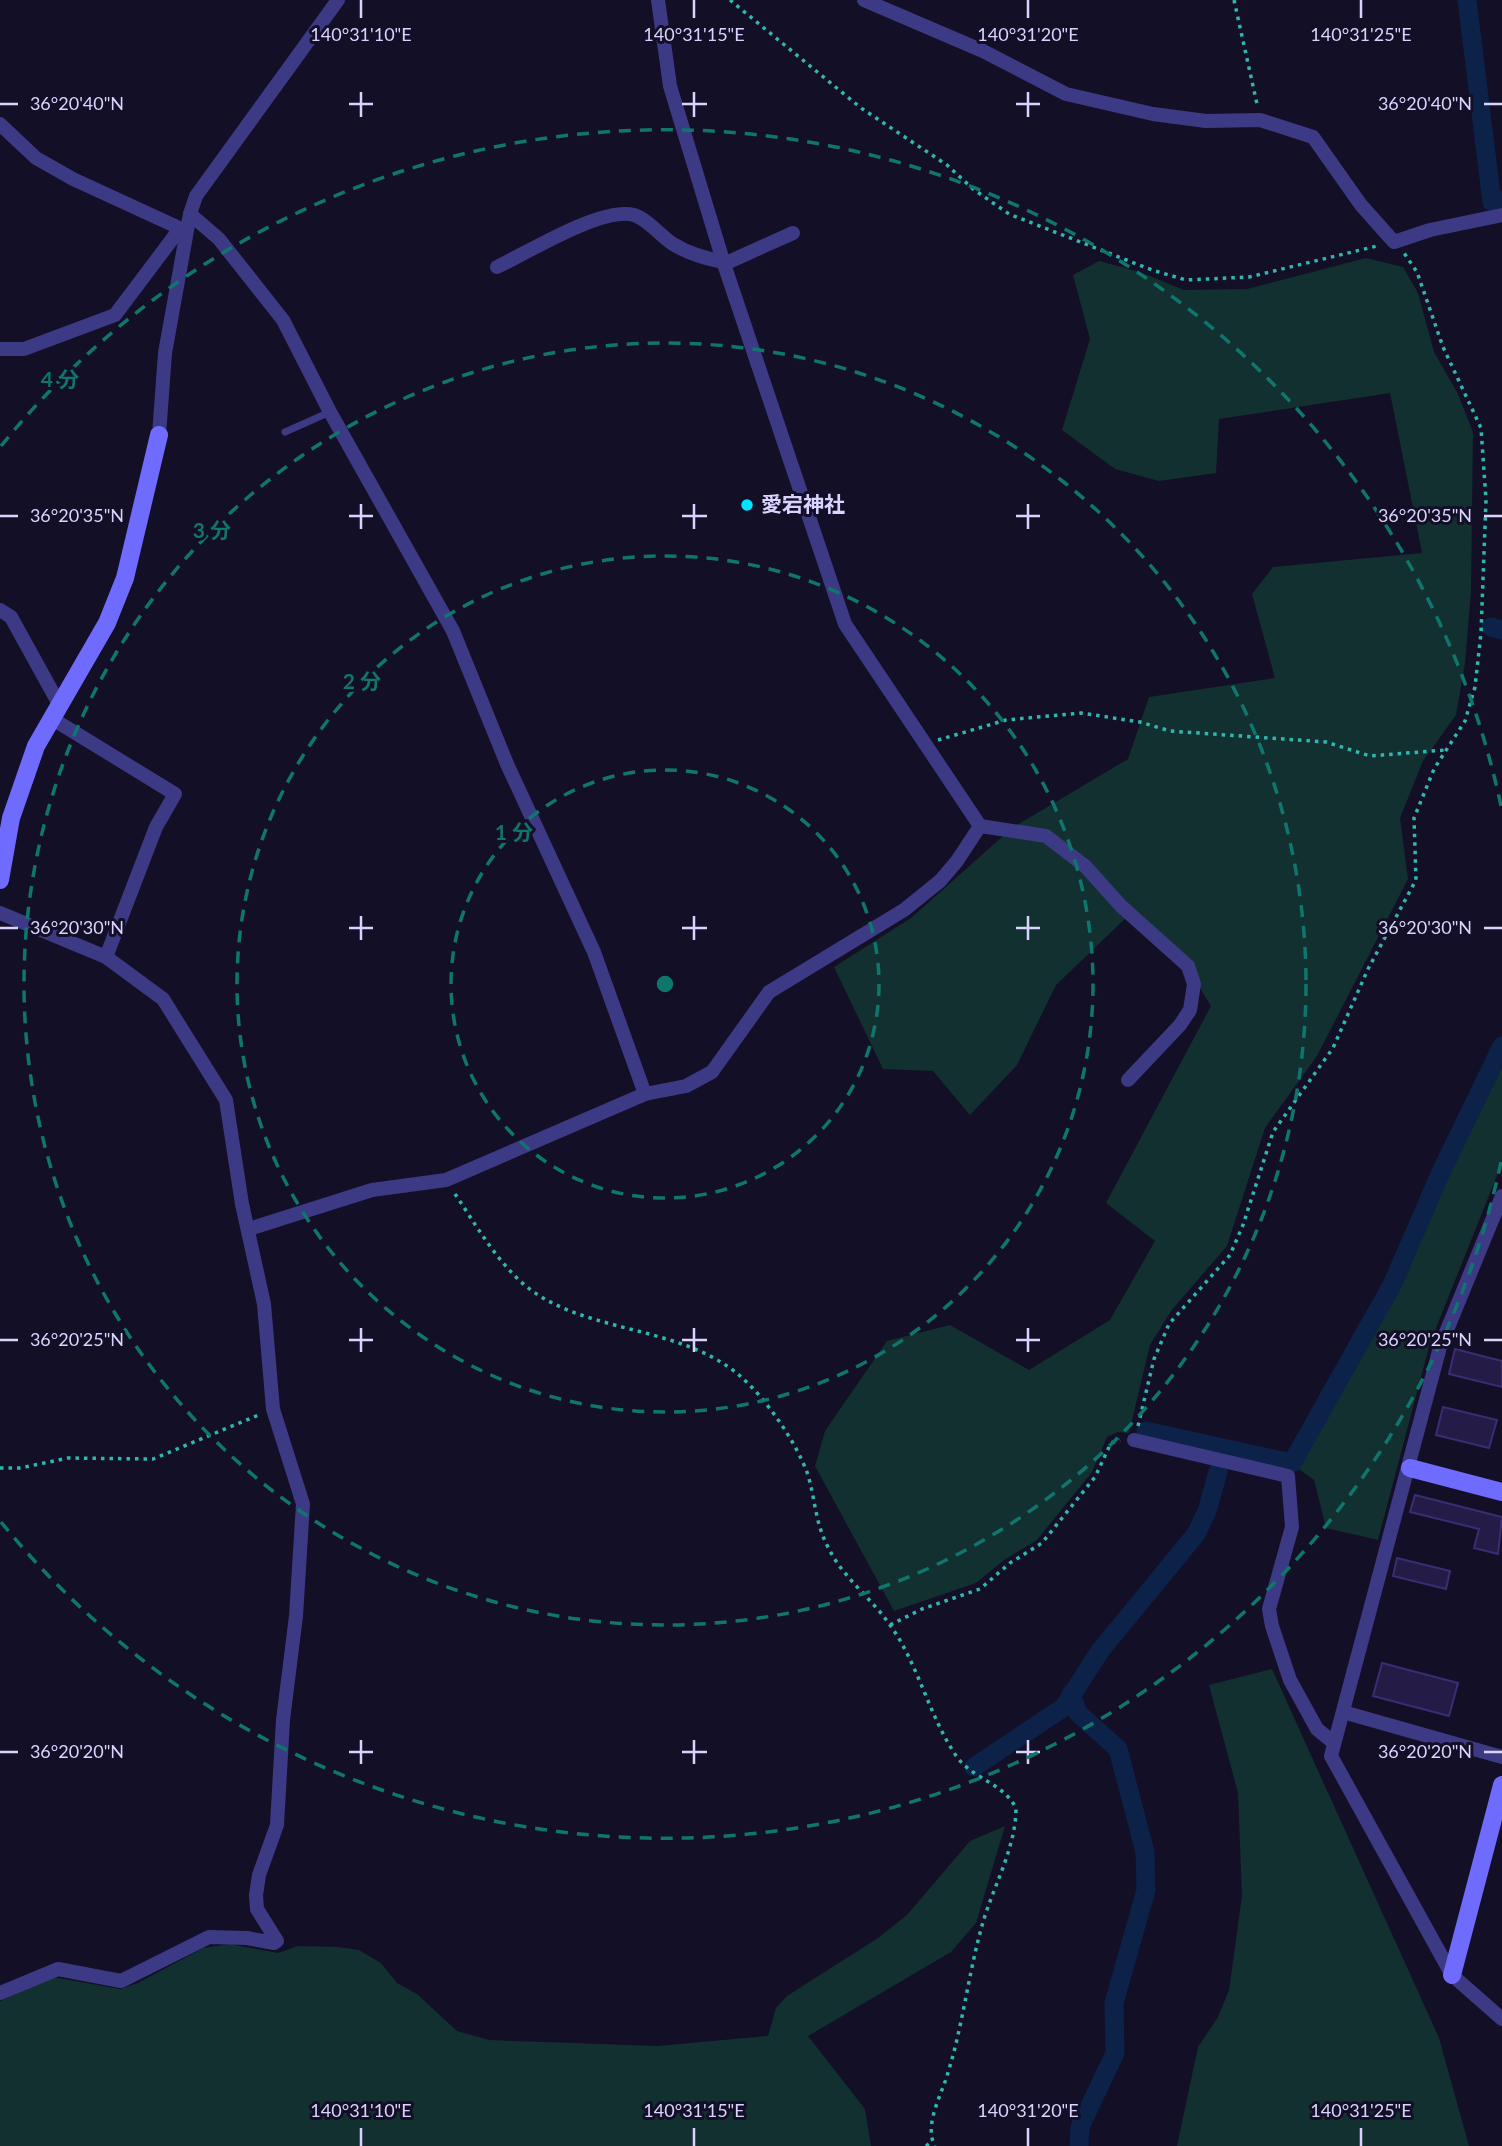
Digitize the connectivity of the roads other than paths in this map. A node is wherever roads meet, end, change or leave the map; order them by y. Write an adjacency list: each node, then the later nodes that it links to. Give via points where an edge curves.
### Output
1 (338, 0): 5 (street, via 211,174)
2 (658, 0): 9 (street, via 670,86)
3 (864, 0): 6 (street, via 983,51 1066,94 1153,114 1206,121 1260,120 1313,136 1361,205 1394,242)
4 (0, 124): 7 (street, via 36,158)
5 (190, 214): 7 (street); 12 (street, via 219,239 283,320)
6 (1502, 215)
7 (183, 231): 11 (street, via 115,315 24,349); 14 (street, via 165,353)
8 (793, 233): 9 (street)
9 (724, 263): 10 (street, via 692,255 635,215 620,214 601,218); 17 (street, via 845,624)
10 (497, 267)
11 (0, 349)
12 (330, 412): 13 (lane); 22 (street, via 453,631 507,764 594,953)
13 (285, 432)
14 (159, 435): 16 (street, via 125,578 107,623)
15 (0, 610): 16 (street, via 11,617)
16 (55, 711): 18 (street, via 22,781); 20 (street, via 175,794 156,827)
17 (980, 825): 21 (street, via 1046,836 1085,866 1121,906 1188,966 1194,984 1190,1010); 22 (street, via 940,881 904,910 769,992 712,1072 686,1086)
18 (0, 880)
19 (0, 913): 20 (street)
20 (106, 957): 24 (street, via 163,999 213,1074 226,1100)
21 (1128, 1080)
22 (645, 1094): 24 (street, via 446,1180 372,1190)
23 (1502, 1196): 26 (street, via 1440,1347)
24 (249, 1230): 33 (street, via 264,1304 273,1409 303,1504 277,1825 256,1895 257,1909 277,1941 208,1937 121,1981 58,1969)
25 (1134, 1440): 29 (street, via 1288,1476 1292,1527 1269,1609 1290,1680 1317,1729)
26 (1410, 1468): 27 (street); 28 (street)
27 (1502, 1492)
28 (1343, 1712): 29 (street); 30 (street)
29 (1334, 1743): 32 (street, via 1331,1756)
30 (1502, 1757)
31 (1502, 1785): 32 (street)
32 (1452, 1975): 34 (street)
33 (0, 1993)
34 (1502, 2019)

